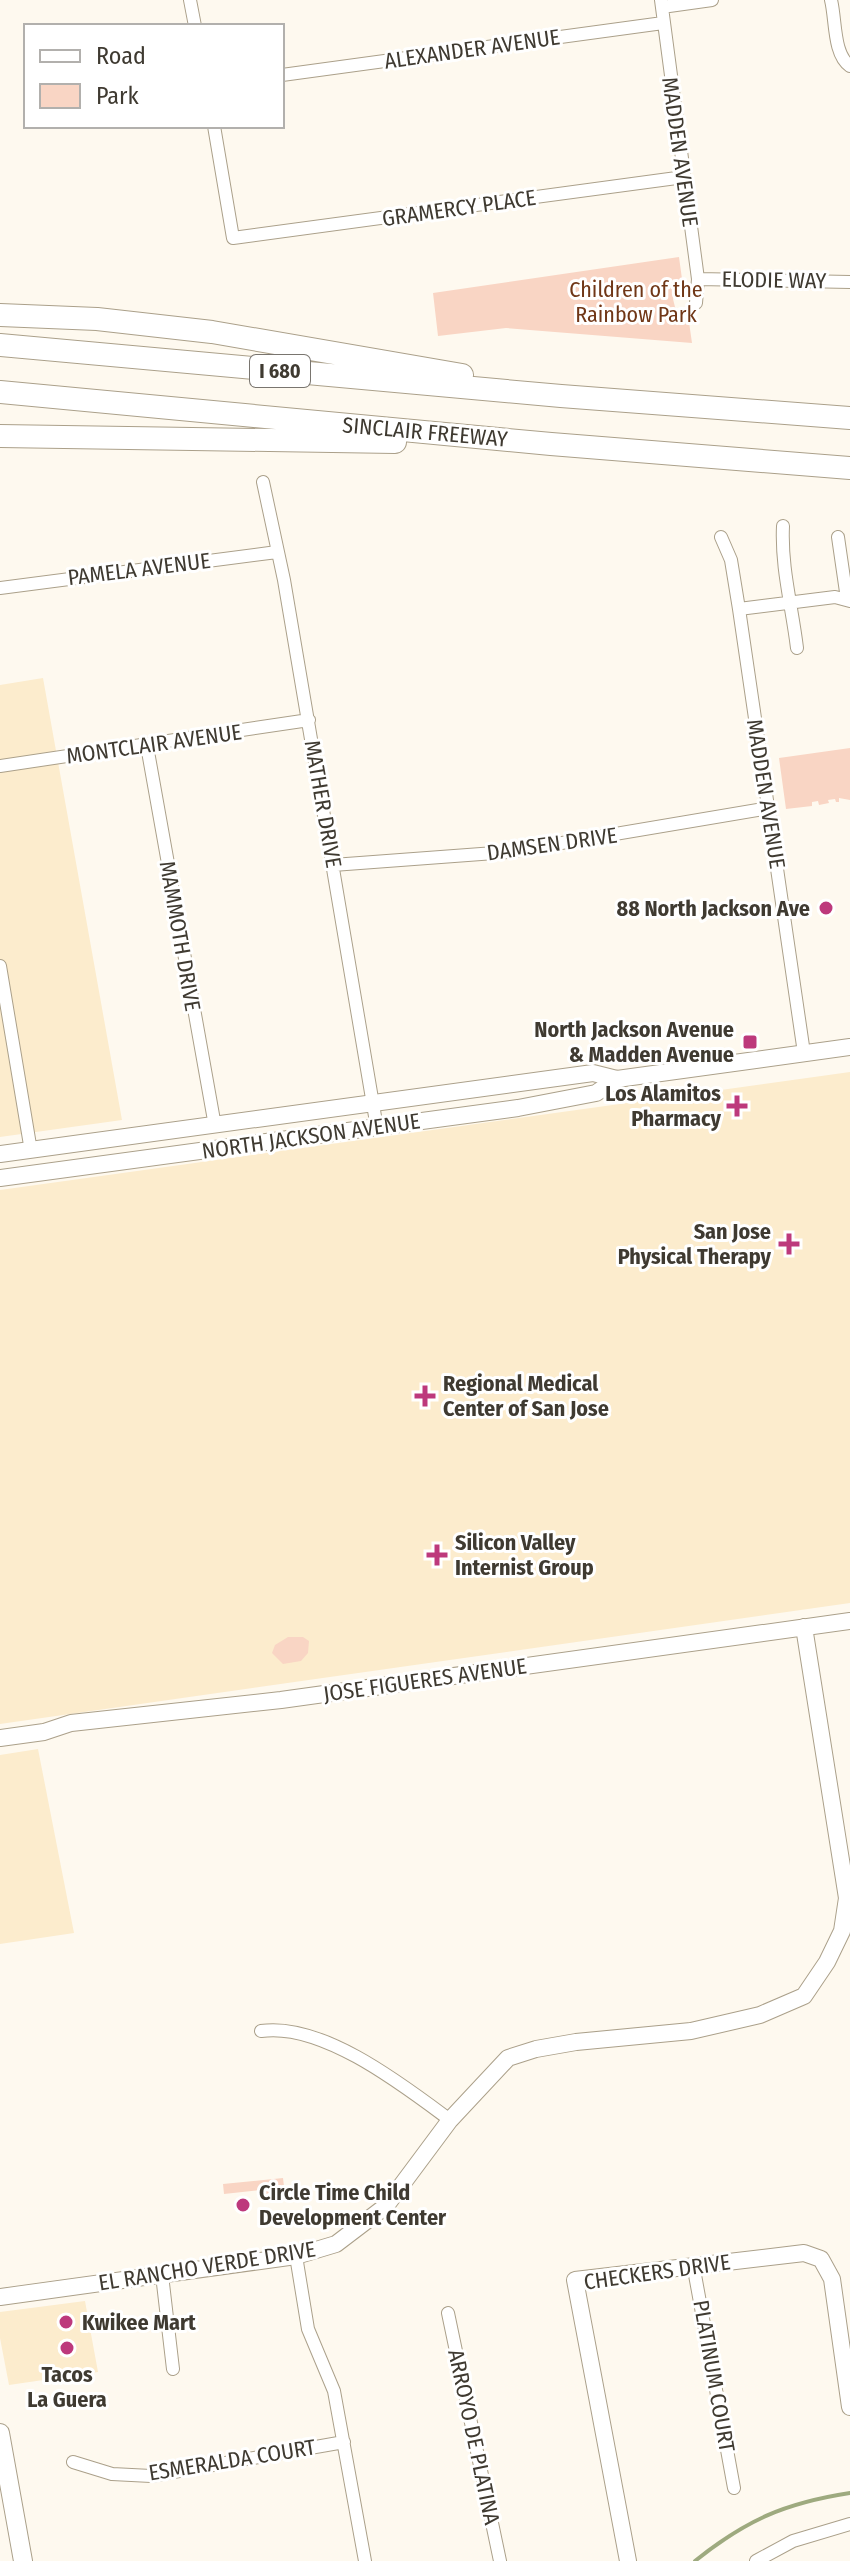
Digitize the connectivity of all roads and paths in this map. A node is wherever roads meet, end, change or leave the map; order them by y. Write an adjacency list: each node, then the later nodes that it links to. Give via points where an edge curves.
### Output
1 (190, 0): 6 (street)
2 (712, 0): 4 (street)
3 (831, 0): 7 (street, via 839,47)
4 (662, 3): 5 (street, MADDEN AVENUE)
5 (663, 23): 8 (street, ALEXANDER AVENUE); 10 (street, MADDEN AVENUE)
6 (195, 24)
7 (850, 66)
8 (284, 75)
9 (214, 128): 10 (street, GRAMERCY PLACE, via 233,238)
10 (684, 177): 11 (street, MADDEN AVENUE)
11 (698, 279): 12 (street, ELODIE WAY); 14 (street, MADDEN AVENUE)
12 (850, 282)
13 (0, 300): 16 (highway)
14 (696, 303)
15 (0, 315): 16 (highway)
16 (97, 319): 19 (highway, via 408,364)
17 (0, 345): 19 (highway, I 680)
18 (0, 392): 26 (highway, SINCLAIR FREEWAY / I 680)
19 (561, 396): 20 (highway, I 680)
20 (712, 407): 21 (highway); 22 (highway, I 680)
21 (850, 407)
22 (850, 418)
23 (0, 427): 25 (highway)
24 (0, 436): 25 (highway)
25 (52, 437): 26 (highway)
26 (551, 444): 27 (highway, SINCLAIR FREEWAY / I 680)
27 (684, 454): 28 (highway, SINCLAIR FREEWAY / I 680); 30 (highway)
28 (850, 468)
29 (263, 482): 34 (street, MATHER DRIVE)
30 (850, 482)
31 (783, 526): 37 (street, via 782,553)
32 (721, 537): 38 (street, MADDEN AVENUE, via 731,560)
33 (838, 537): 36 (street)
34 (277, 552): 35 (street, PAMELA AVENUE); 40 (street, MATHER DRIVE)
35 (0, 588)
36 (848, 600): 37 (street)
37 (792, 603): 38 (street); 39 (street)
38 (739, 609): 43 (street, MADDEN AVENUE)
39 (797, 648)
40 (309, 720): 41 (street, MONTCLAIR AVENUE); 44 (street, MATHER DRIVE)
41 (147, 746): 42 (street, MONTCLAIR AVENUE); 50 (street, MAMMOTH DRIVE)
42 (0, 766)
43 (769, 808): 44 (street, DAMSEN DRIVE, via 508,852); 47 (street, MADDEN AVENUE)
44 (333, 865): 49 (street, MATHER DRIVE)
45 (0, 966): 53 (street)
46 (850, 1047): 47 (street, NORTH JACKSON AVENUE)
47 (804, 1053): 48 (street, NORTH JACKSON AVENUE)
48 (617, 1079): 49 (street, NORTH JACKSON AVENUE, via 593,1073); 51 (street, NORTH JACKSON AVENUE, via 596,1093)
49 (374, 1104): 50 (street, NORTH JACKSON AVENUE); 51 (street, MATHER DRIVE)
50 (215, 1126): 52 (street, NORTH JACKSON AVENUE)
51 (377, 1128): 55 (street, NORTH JACKSON AVENUE)
52 (66, 1146): 53 (street, NORTH JACKSON AVENUE); 55 (street, via 34,1163)
53 (31, 1151): 54 (street, NORTH JACKSON AVENUE)
54 (0, 1154)
55 (25, 1175): 56 (street, NORTH JACKSON AVENUE)
56 (0, 1178)
57 (850, 1621): 58 (street, JOSE FIGUERES AVENUE)
58 (804, 1627): 59 (street, JOSE FIGUERES AVENUE, via 281,1700 71,1723); 61 (street, EL RANCHO VERDE DRIVE, via 847,1898 842,1931 804,1996 760,2015 691,2031 576,2042 508,2058)
59 (0, 1738)
60 (261, 2031): 61 (street, via 279,2028 316,2038 375,2066)
61 (450, 2120): 62 (street, EL RANCHO VERDE DRIVE, via 386,2206 336,2244)
62 (296, 2256): 64 (street, EL RANCHO VERDE DRIVE); 70 (street, via 308,2329 334,2391)
63 (693, 2264): 68 (street, CHECKERS DRIVE, via 804,2253 821,2259 832,2279); 72 (street, PLATINUM COURT); 77 (street, CHECKERS DRIVE, via 575,2280)
64 (162, 2275): 65 (street, EL RANCHO VERDE DRIVE); 67 (street)
65 (0, 2297)
66 (448, 2313): 76 (street, ARROYO DE PLATINA)
67 (173, 2369)
68 (850, 2407)
69 (0, 2433): 74 (main road)
70 (344, 2442): 71 (street, ESMERALDA COURT, via 151,2476 112,2474); 75 (street)
71 (73, 2462)
72 (734, 2488)
73 (850, 2524): 78 (street, via 793,2541)
74 (23, 2561)
75 (365, 2561)
76 (500, 2561)
77 (628, 2561)
78 (756, 2561)

